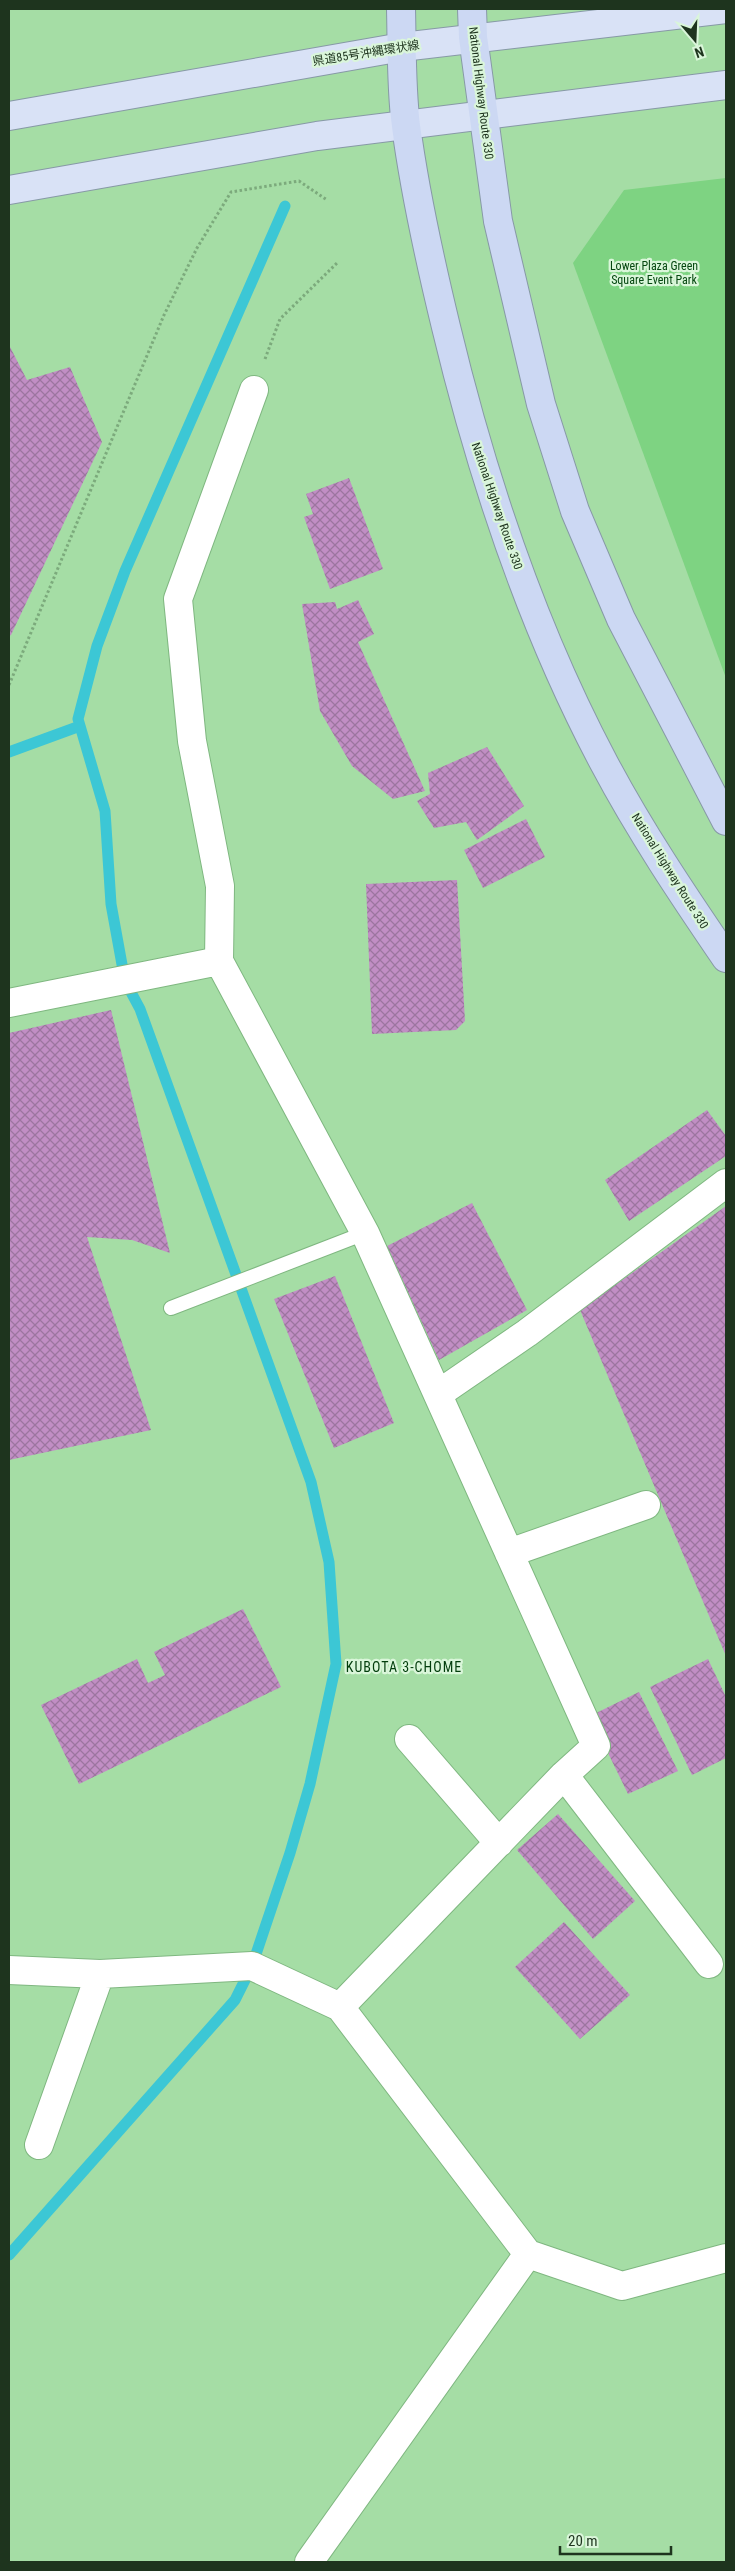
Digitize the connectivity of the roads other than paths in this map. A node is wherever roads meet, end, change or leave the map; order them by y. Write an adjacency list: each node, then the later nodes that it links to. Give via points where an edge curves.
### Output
1 (401, 9): 5 (highway, National Highway Route 330)
2 (472, 9): 4 (highway, National Highway Route 330)
3 (726, 9): 4 (main road, 県道85号沖縄環状線)
4 (473, 37): 5 (main road, 県道85号沖縄環状線); 7 (highway, National Highway Route 330)
5 (402, 47): 8 (main road, 県道85号沖縄環状線); 9 (highway, National Highway Route 330)
6 (726, 85): 7 (main road)
7 (483, 114): 9 (main road); 12 (highway, National Highway Route 330, via 498,221 541,404 575,510 621,619)
8 (9, 116)
9 (406, 125): 10 (main road, via 317,136); 13 (highway, National Highway Route 330, via 429,258 469,423 503,529 554,662 604,763 651,846)
10 (9, 190)
11 (254, 390): 14 (street, via 178,599 192,741 220,886)
12 (726, 821)
13 (726, 958)
14 (219, 961): 15 (street); 17 (street)
15 (9, 1003)
16 (726, 1183): 19 (street, via 527,1333)
17 (366, 1233): 18 (lane); 19 (street)
18 (170, 1308)
19 (438, 1394): 21 (street)
20 (646, 1505): 21 (street)
21 (510, 1554): 23 (street, via 596,1746)
22 (409, 1739): 24 (street)
23 (564, 1775): 24 (street); 25 (street)
24 (499, 1843): 28 (street)
25 (709, 1964)
26 (9, 1970): 27 (street)
27 (100, 1974): 28 (street, via 252,1966); 29 (street)
28 (340, 2007): 30 (street)
29 (39, 2145)
30 (528, 2254): 31 (street, via 622,2286); 32 (street)
31 (726, 2258)
32 (310, 2562)

